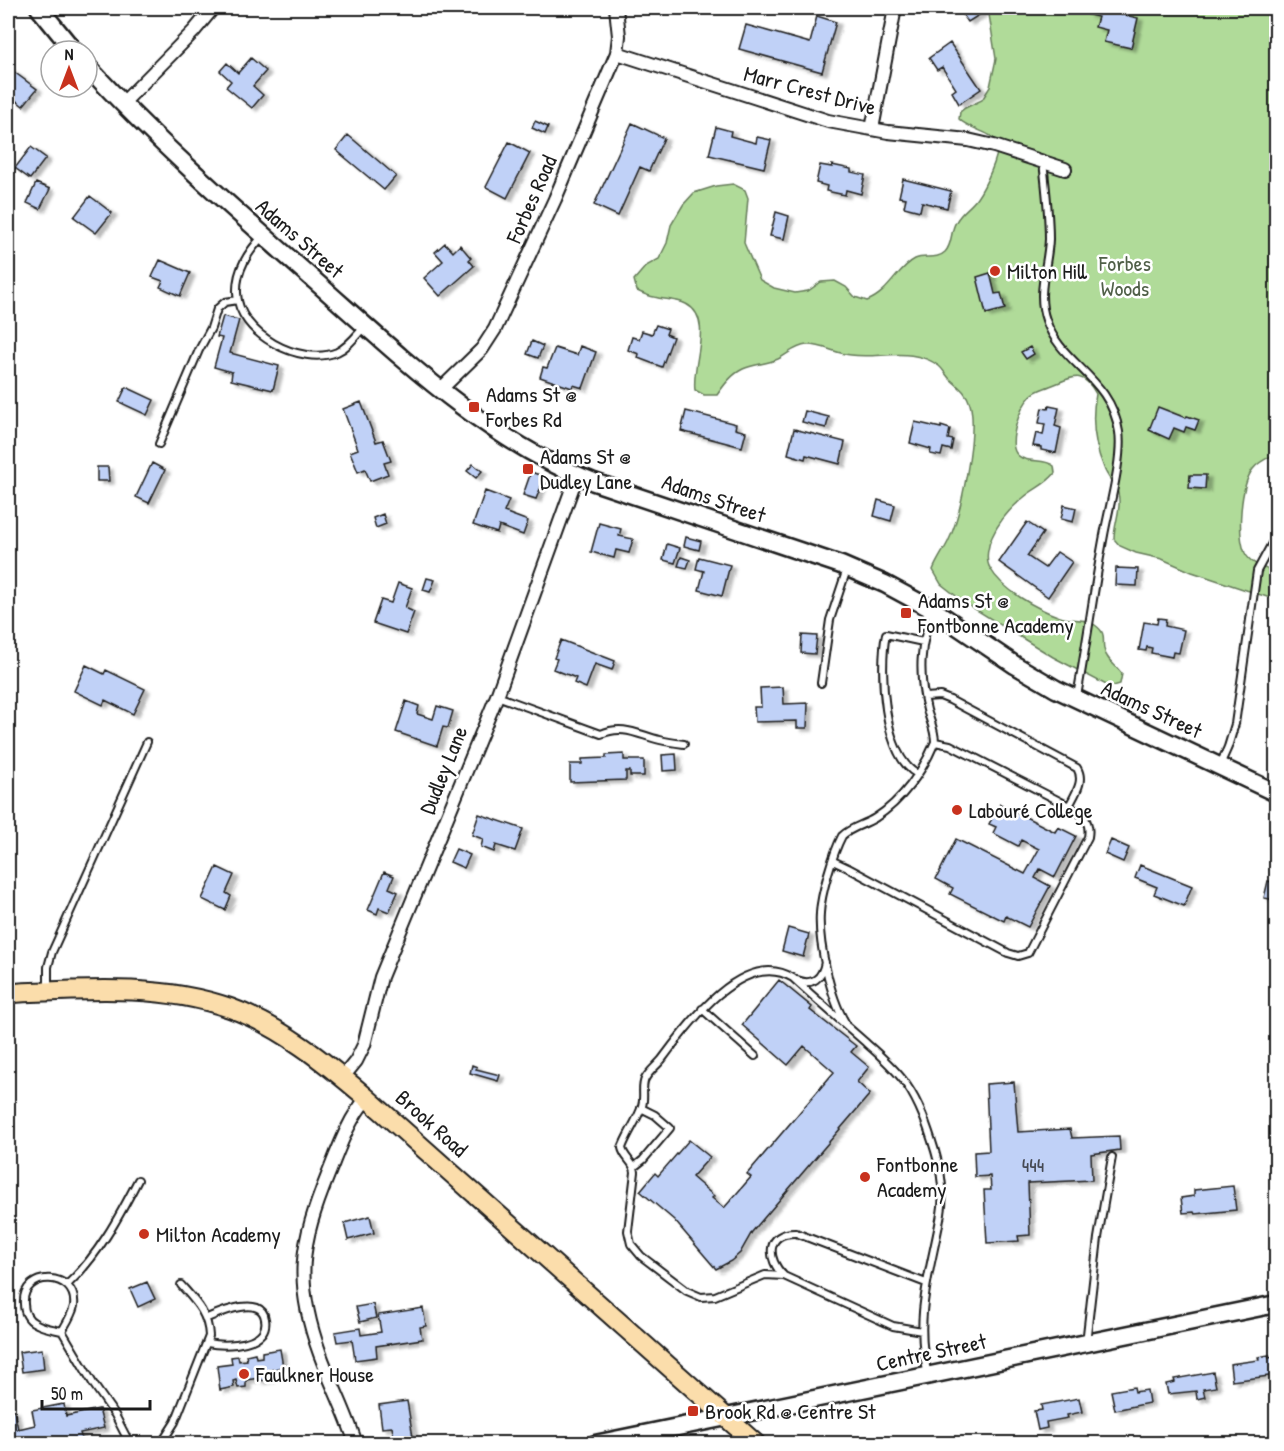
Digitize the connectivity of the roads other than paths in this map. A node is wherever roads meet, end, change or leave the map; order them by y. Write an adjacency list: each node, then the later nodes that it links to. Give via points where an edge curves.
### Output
1 (39, 8): 5 (main road)
2 (213, 8): 8 (street)
3 (616, 8): 6 (street, Forbes Road)
4 (895, 8): 9 (street)
5 (64, 39)
6 (617, 53): 9 (street, Marr Crest Drive, via 813,117); 15 (street, Forbes Road, via 495,329 482,349)
7 (99, 79): 8 (main road, Adams Street)
8 (122, 104): 12 (main road, Adams Street)
9 (872, 129): 10 (street, Marr Crest Drive, via 960,138)
10 (1043, 161): 11 (street, Marr Crest Drive); 25 (lane, via 1049,232 1042,290 1046,320 1056,340 1102,389 1115,415 1120,442)
11 (1065, 169)
12 (263, 235): 13 (lane, via 241,267); 14 (main road, Adams Street)
13 (238, 300): 14 (lane, via 257,331 298,354 336,352); 16 (lane, via 225,302 217,309)
14 (366, 325): 15 (main road, Adams Street)
15 (441, 389): 17 (main road, Adams Street, via 518,444)
16 (159, 444)
17 (577, 475): 19 (main road, Adams Street); 23 (street, Dudley Lane)
18 (1276, 536): 29 (lane, via 1257,571 1235,723)
19 (847, 568): 20 (main road, Adams Street); 22 (lane, via 830,620)
20 (935, 611): 21 (lane); 25 (main road, Adams Street, via 1022,669)
21 (923, 642): 24 (lane); 30 (lane, via 886,634 882,659 883,692 891,728 906,764)
22 (821, 682)
23 (497, 696): 28 (lane, via 601,734 626,729); 41 (street, Dudley Lane, via 381,977 364,1045)
24 (925, 697): 27 (lane); 32 (lane, via 935,695 950,700 1077,768 1080,782)
25 (1077, 699): 29 (main road, Adams Street)
26 (147, 742): 36 (lane, via 52,952)
27 (935, 742): 30 (lane); 32 (lane, via 950,745)
28 (684, 744)
29 (1220, 766): 31 (main road, Adams Street)
30 (917, 774): 33 (lane, via 893,804 842,836)
31 (1276, 792)
32 (1069, 806): 33 (lane, via 1087,820 1088,837 1031,948 1023,956 1008,953)
33 (833, 861): 34 (lane, via 820,913)
34 (825, 959): 35 (lane, via 815,981); 39 (lane, via 835,1001)
35 (793, 978): 38 (lane, via 779,972 756,973 729,987); 39 (lane)
36 (48, 992): 37 (main road, Brook Road); 41 (main road, Brook Road, via 130,990 212,1002 264,1023)
37 (8, 993)
38 (702, 1009): 40 (lane); 43 (lane, via 645,1078)
39 (848, 1027): 48 (lane, via 892,1066 907,1085 933,1145 941,1173 943,1203)
40 (755, 1056)
41 (343, 1077): 42 (main road, Brook Road)
42 (367, 1098): 58 (main road, Brook Road); 61 (street, via 347,1129 314,1209 303,1267 313,1333)
43 (641, 1108): 45 (lane, via 622,1148); 45 (lane, via 670,1128)
44 (1112, 1157): 56 (lane)
45 (634, 1167): 47 (lane, via 628,1231 631,1244 687,1291 701,1297 716,1296 765,1275)
46 (138, 1180): 49 (lane, via 116,1224)
47 (784, 1276): 48 (lane, via 773,1260 772,1247 783,1234 796,1233); 54 (lane, via 893,1326)
48 (926, 1283): 54 (lane)
49 (67, 1285): 53 (lane, via 74,1304); 53 (lane, via 54,1278 40,1279 30,1286 24,1300 33,1322)
50 (181, 1285): 52 (lane)
51 (1276, 1304): 56 (main road, Centre Street)
52 (207, 1318): 55 (lane); 55 (lane, via 244,1306 259,1310 266,1321 261,1334 249,1340)
53 (62, 1331): 59 (lane)
54 (922, 1331): 57 (lane)
55 (207, 1343): 60 (lane, via 176,1422)
56 (1086, 1343): 57 (main road, Centre Street)
57 (928, 1376): 58 (main road, Centre Street)
58 (726, 1417): 62 (main road, Centre Street); 63 (main road, Brook Road)
59 (130, 1443)
60 (161, 1443)
61 (356, 1443)
62 (595, 1443)
63 (756, 1443)

